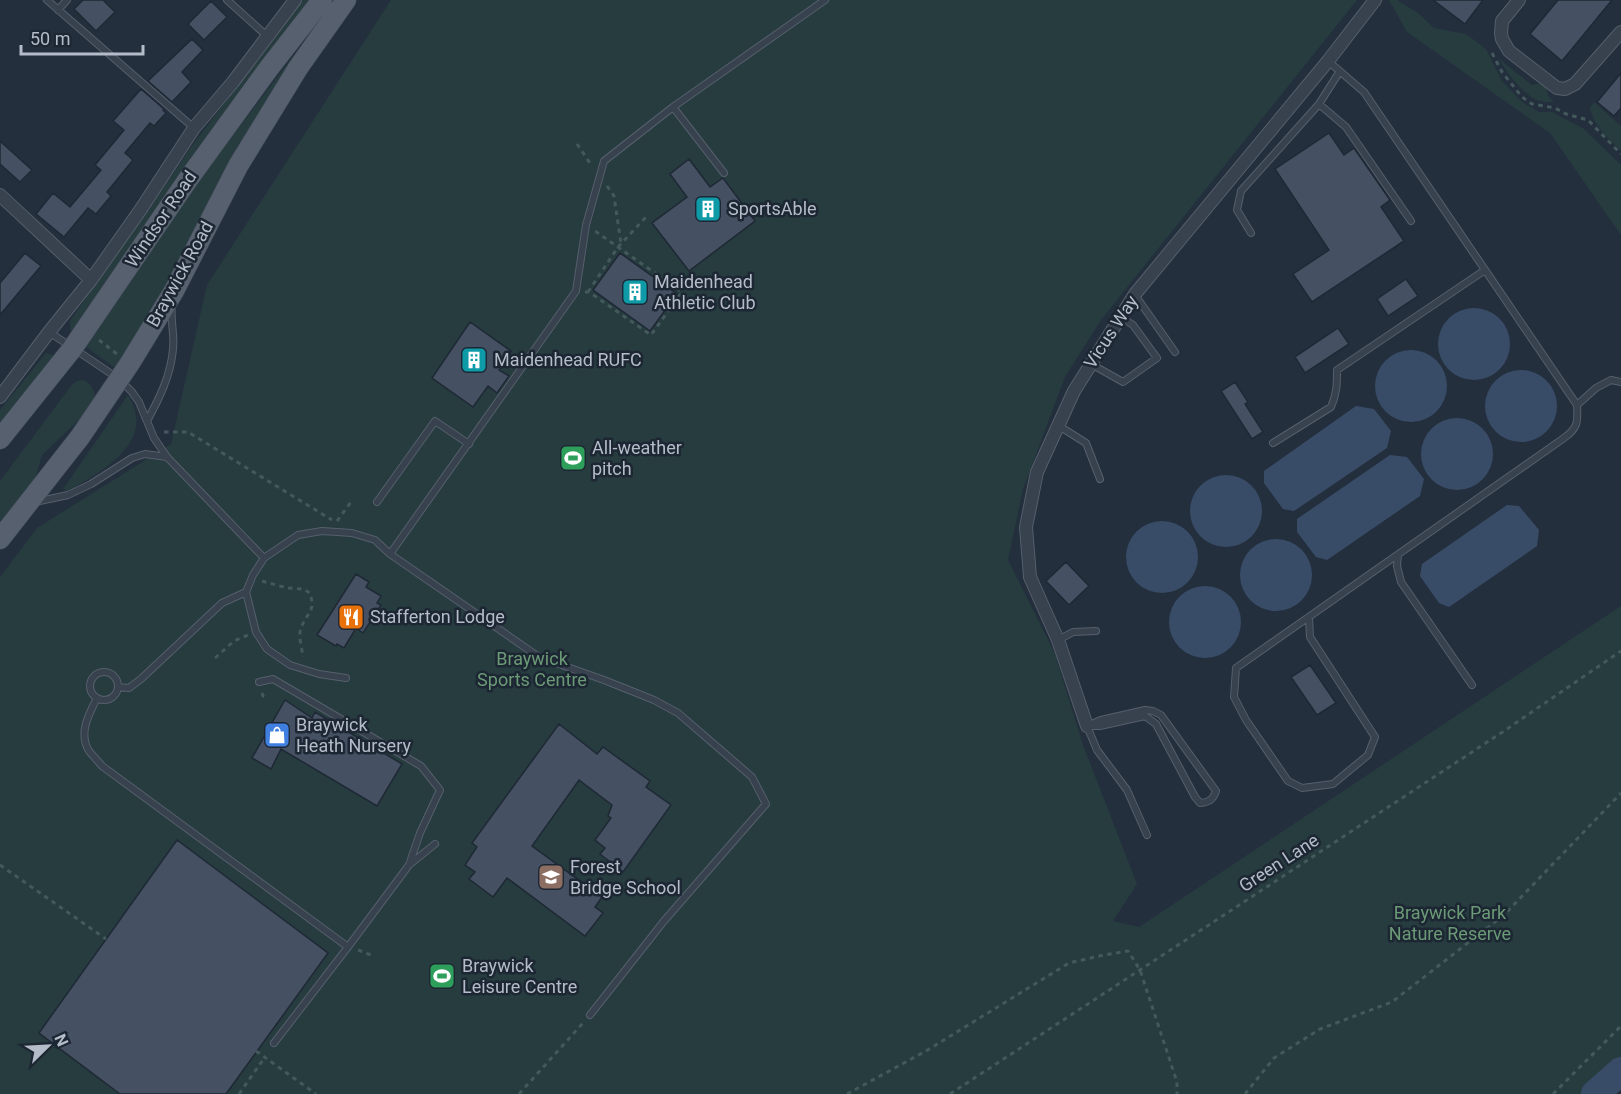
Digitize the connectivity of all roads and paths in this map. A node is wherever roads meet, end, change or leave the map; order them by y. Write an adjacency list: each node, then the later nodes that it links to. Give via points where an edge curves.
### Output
1 (47, 0): 10 (lane)
2 (67, 0): 10 (lane)
3 (227, 0): 12 (lane)
4 (296, 0): 12 (street)
5 (322, 0): 35 (main road, Windsor Road, via 189,178)
6 (346, 0): 29 (main road, Braywick Road, via 298,68 238,166)
7 (825, 0): 16 (lane)
8 (1375, 0): 13 (street, Vicus Way)
9 (1519, 0): 11 (street, via 1502,21 1505,45 1552,86 1561,89 1582,78)
10 (58, 10): 17 (lane)
11 (1621, 32)
12 (268, 37): 17 (street)
13 (1328, 61): 14 (lane); 32 (street, Vicus Way)
14 (1340, 71): 15 (lane); 27 (lane, via 1364,92)
15 (1319, 104): 23 (lane, via 1346,127); 25 (lane, via 1241,191 1237,210)
16 (673, 107): 19 (lane); 20 (lane, via 604,160)
17 (194, 128): 28 (street)
18 (577, 144): 20 (path)
19 (724, 173)
20 (599, 176): 24 (lane); 26 (path, via 614,196)
21 (0, 195): 28 (street)
22 (647, 216): 26 (path)
23 (1411, 221)
24 (586, 225): 26 (path); 30 (lane)
25 (1251, 233)
26 (620, 246): 31 (path); 31 (path, via 682,292 651,335)
27 (1485, 270): 41 (lane); 46 (lane, via 1336,370 1335,399 1330,407)
28 (91, 280): 34 (street)
29 (174, 291): 38 (main road, Braywick Road); 42 (lane, via 170,367)
30 (576, 291): 31 (path); 47 (lane)
31 (588, 292)
32 (1135, 294): 33 (street, Vicus Way); 36 (lane)
33 (1121, 316): 37 (street, Vicus Way); 37 (lane, via 1133,325 1157,358 1123,382)
34 (49, 332): 35 (lane); 40 (street)
35 (72, 349): 38 (lane); 45 (main road, Windsor Road)
36 (1175, 352)
37 (1091, 364): 43 (street, Vicus Way)
38 (119, 380): 42 (lane, via 139,402); 52 (main road, Braywick Road)
39 (1621, 382): 41 (lane, via 1611,380)
40 (0, 397)
41 (1577, 405): 56 (lane, via 1574,431)
42 (147, 421): 48 (lane)
43 (1059, 426): 49 (lane, via 1086,443); 63 (street, Vicus Way, via 1037,472 1026,527 1030,577)
44 (164, 432): 50 (path, via 188,432 336,523)
45 (0, 439)
46 (1273, 443)
47 (469, 444): 51 (lane, via 435,421); 55 (lane)
48 (167, 457): 52 (lane, via 145,454 132,458 68,495); 57 (lane)
49 (1100, 479)
50 (351, 502)
51 (377, 502)
52 (28, 503): 53 (lane); 54 (main road, Braywick Road)
53 (0, 533)
54 (0, 539)
55 (390, 554): 57 (lane, via 375,540 352,533 322,531 298,535); 81 (lane, via 539,657 654,700 678,713 752,777 766,804 664,921)
56 (1398, 555): 60 (lane); 69 (lane, via 1401,582)
57 (264, 558): 58 (lane)
58 (253, 575): 59 (lane); 66 (path, via 264,583 310,593 312,610 300,630)
59 (246, 592): 62 (lane); 70 (lane, via 222,603 129,688)
60 (1309, 617): 60 (lane, via 1236,668 1234,682 1234,697 1246,720 1288,781 1302,788 1333,784 1368,755 1375,737 1310,637)
61 (1096, 631): 63 (lane, via 1073,632)
62 (256, 632): 65 (path, via 234,641); 66 (lane, via 267,649)
63 (1058, 640): 72 (street, Vicus Way)
64 (1621, 651): 80 (path, Green Lane)
65 (215, 658)
66 (305, 670): 67 (lane)
67 (346, 678)
68 (259, 682): 77 (lane, via 273,679 421,766 440,790)
69 (1472, 685)
70 (118, 687): 71 (lane, via 112,698); 71 (lane, via 112,675 97,675 90,688)
71 (97, 698): 79 (lane, via 84,737 102,766)
72 (1087, 726): 72 (lane, via 1145,710 1161,715 1215,791 1214,797 1200,803 1156,724 1145,716); 74 (lane, via 1097,750 1127,790)
73 (1621, 793): 92 (path, via 1505,914 1392,1002 1320,1029 1274,1058)
74 (1147, 835)
75 (435, 844): 77 (lane)
76 (0, 865): 78 (path)
77 (409, 865): 79 (lane)
78 (106, 939)
79 (348, 947): 83 (lane)
80 (1140, 970): 89 (path, via 1128,951 1069,963 926,1051); 90 (path, Green Lane); 91 (path, via 1177,1082)
81 (590, 1014): 88 (path)
82 (1621, 1026): 93 (path)
83 (274, 1043): 85 (path)
84 (256, 1051): 85 (path)
85 (265, 1057): 86 (path); 87 (path)
86 (239, 1094)
87 (316, 1094)
88 (519, 1094)
89 (847, 1094)
90 (950, 1094)
91 (1177, 1094)
92 (1245, 1094)
93 (1553, 1094)

